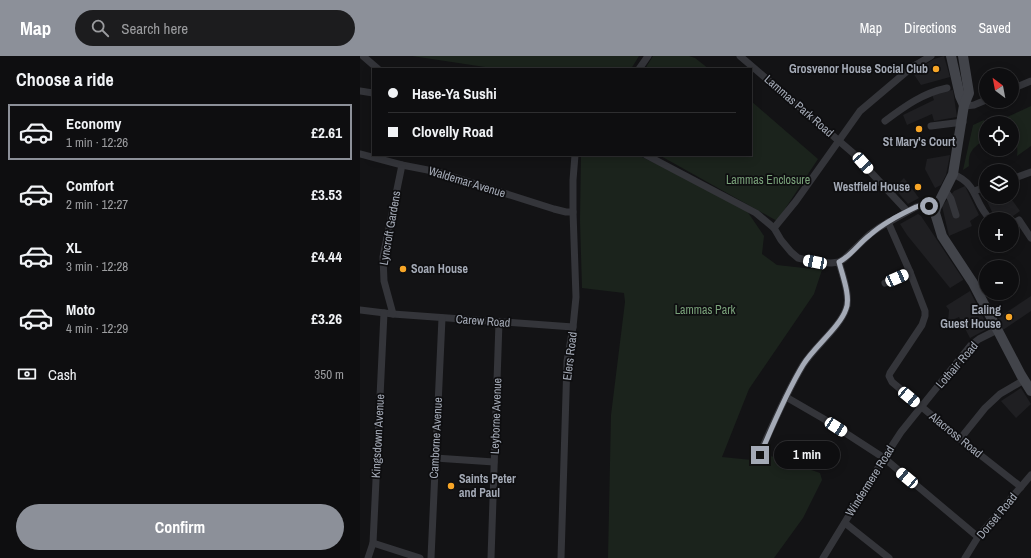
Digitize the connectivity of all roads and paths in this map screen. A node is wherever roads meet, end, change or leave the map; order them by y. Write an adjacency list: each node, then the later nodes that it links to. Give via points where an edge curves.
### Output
1 (363, 56): 7 (street)
2 (648, 56): 8 (street)
3 (740, 56): 19 (street, Lammas Park Road)
4 (931, 56): 19 (street, via 912,67 860,111)
5 (951, 56): 11 (main road)
6 (963, 56): 15 (main road, via 969,93)
7 (377, 68)
8 (640, 68)
9 (1031, 81): 10 (street)
10 (1019, 86)
11 (953, 87): 15 (main road); 16 (street, via 937,90 917,99)
12 (360, 91): 13 (street)
13 (372, 93)
14 (979, 103): 15 (street)
15 (965, 105): 17 (main road)
16 (886, 121)
17 (963, 122): 18 (street); 25 (main road)
18 (931, 126)
19 (838, 141): 31 (street, Lammas Park Road, via 853,153); 37 (street)
20 (360, 154): 23 (street, Waldemar Avenue)
21 (575, 156): 32 (street, Elers Road)
22 (648, 156): 37 (street, via 756,213)
23 (402, 165): 32 (street, Waldemar Avenue, via 438,172 554,209); 44 (street, Lyncroft Gardens, via 383,257 384,281)
24 (1031, 172): 26 (street)
25 (953, 174): 28 (main road); 29 (street, via 969,184)
26 (1019, 176)
27 (979, 189): 29 (street)
28 (945, 190): 30 (main road); 34 (street)
29 (974, 191): 33 (street)
30 (936, 208): 31 (street, via 922,205); 48 (main road, via 939,230 973,283)
31 (907, 211): 36 (street)
32 (573, 212): 47 (street, Elers Road, via 576,297)
33 (984, 212)
34 (956, 215)
35 (1019, 220): 38 (street)
36 (888, 222): 39 (street, via 870,234); 40 (street)
37 (774, 228): 39 (street, via 787,248 798,258 815,262)
38 (1031, 238)
39 (839, 262): 51 (street, via 847,294 847,308 804,363)
40 (910, 272): 41 (street); 52 (street, Alacross Road, via 925,316 922,325 889,376 892,382)
41 (885, 283)
42 (360, 310): 43 (street, Carew Road)
43 (384, 313): 44 (street, Carew Road); 62 (street, Kingsdown Avenue)
44 (393, 314): 45 (street, Carew Road)
45 (442, 318): 46 (street, Carew Road); 55 (street, Camborne Avenue)
46 (499, 322): 47 (street, Carew Road); 57 (street, Leyborne Avenue)
47 (573, 327): 67 (street, Elers Road, via 567,361)
48 (997, 330): 49 (main road); 52 (street, Lothair Road, via 971,346)
49 (1024, 380): 50 (main road); 53 (street, via 1000,394)
50 (1031, 391)
51 (786, 397): 54 (street); 56 (street)
52 (921, 406): 53 (street, Alacross Road); 56 (street, Windermere Road)
53 (960, 439): 59 (street, Alacross Road)
54 (760, 455)
55 (435, 458): 57 (street); 65 (street, Camborne Avenue)
56 (884, 458): 60 (street, Windermere Road); 61 (street)
57 (494, 462): 66 (street, Leyborne Avenue)
58 (1031, 475): 59 (street, Dorset Road)
59 (1021, 487): 61 (street, Dorset Road)
60 (845, 523): 68 (street, Windermere Road); 69 (street)
61 (978, 537): 70 (street, Dorset Road)
62 (373, 543): 63 (street, Kingsdown Avenue); 64 (street)
63 (368, 558)
64 (420, 558)
65 (431, 558)
66 (491, 558)
67 (561, 558)
68 (823, 558)
69 (889, 558)
70 (964, 558)

